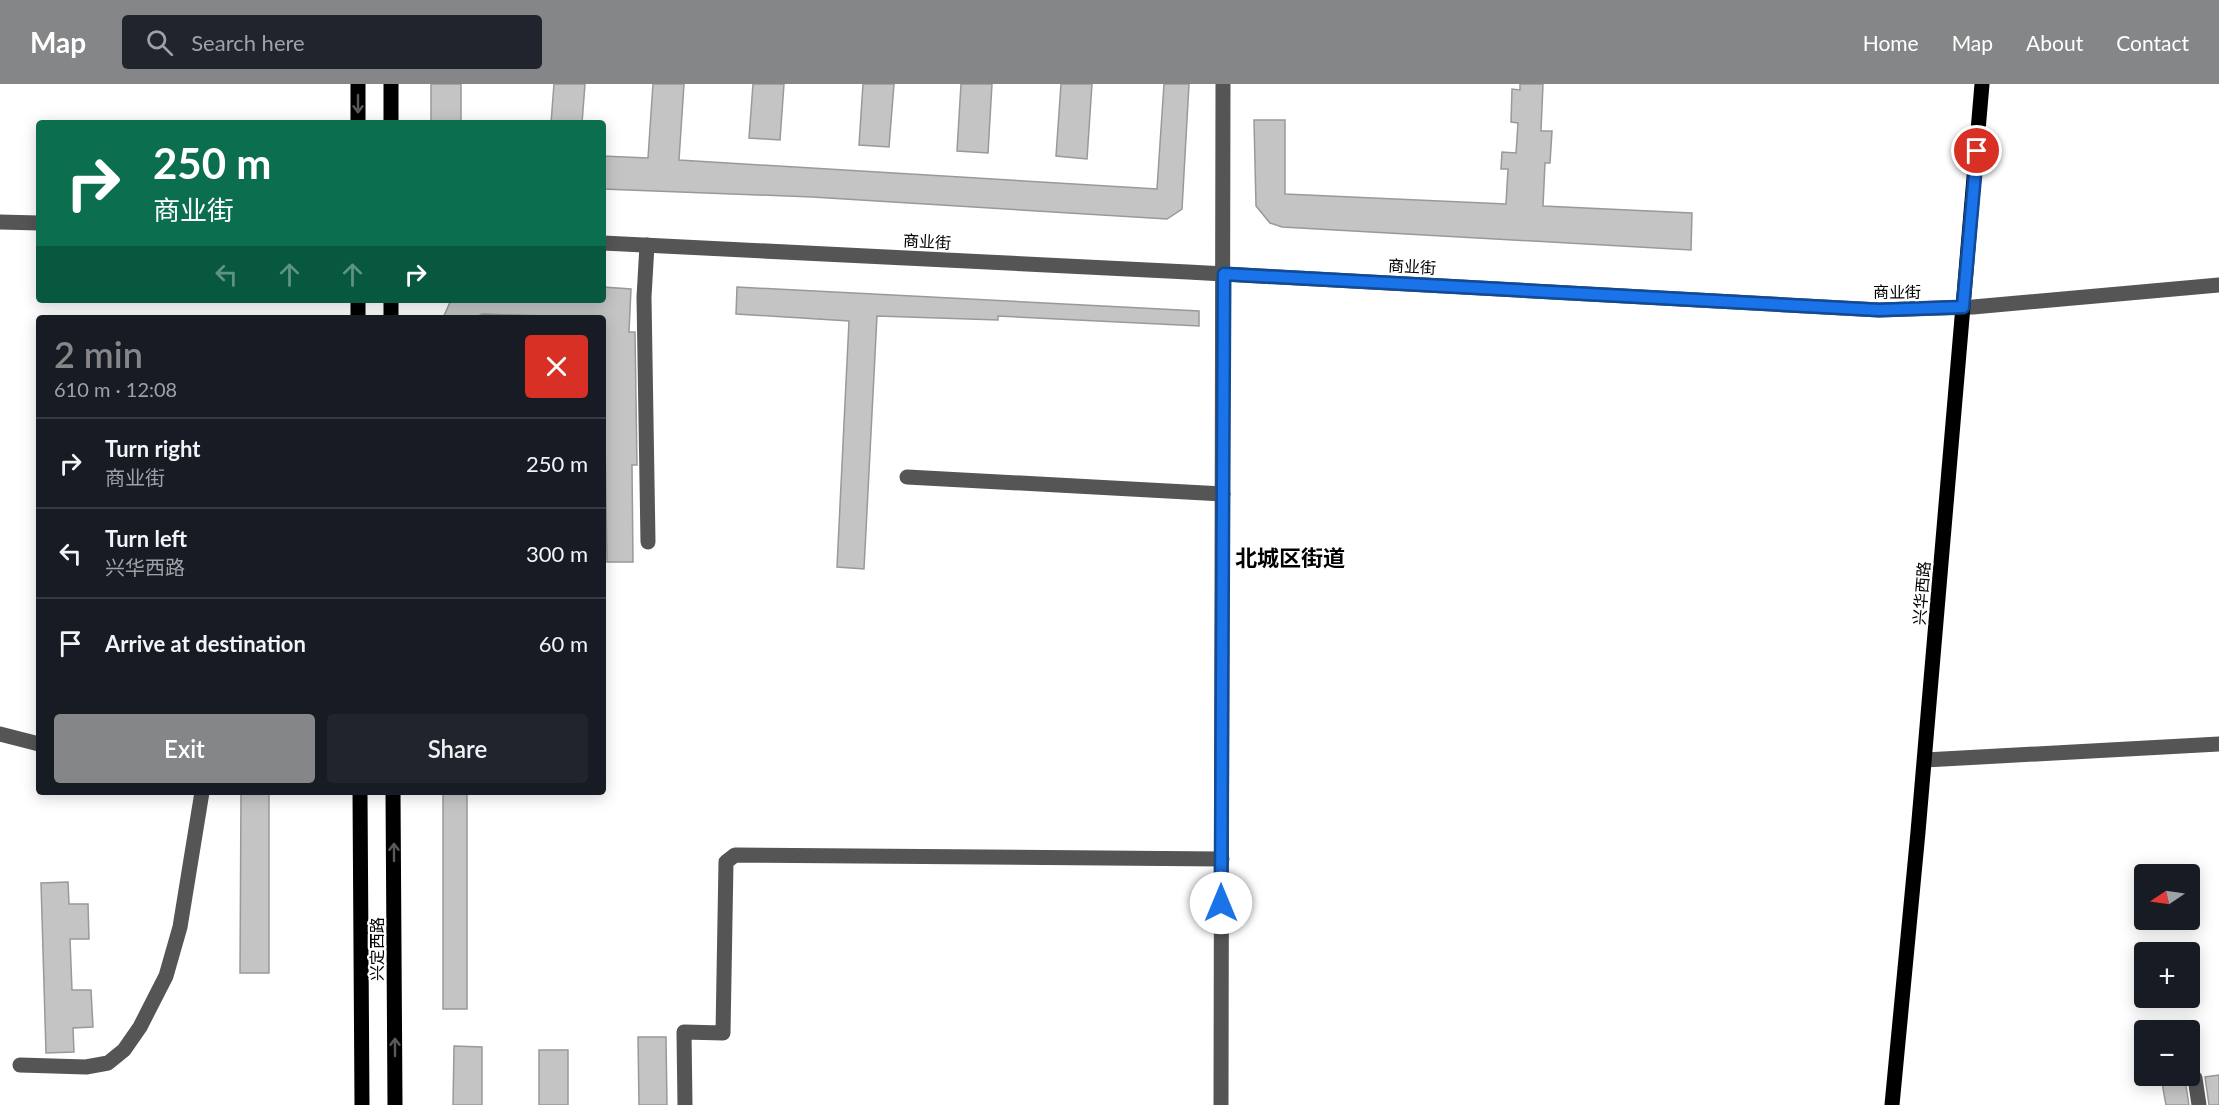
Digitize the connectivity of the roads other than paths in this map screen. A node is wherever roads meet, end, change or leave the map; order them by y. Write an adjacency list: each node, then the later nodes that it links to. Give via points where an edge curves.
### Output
1 (358, 84): 5 (main road, one-way to 5)
2 (391, 84): 6 (main road)
3 (1223, 84): 11 (street)
4 (1982, 84): 13 (main road, 兴华西路)
5 (358, 120)
6 (391, 120)
7 (0, 222): 8 (street)
8 (36, 223)
9 (606, 243): 10 (street, 商业街)
10 (647, 246): 11 (street, 商业街); 16 (street, via 644,297)
11 (1224, 274): 13 (street, 商业街, via 1879,310); 15 (street)
12 (2219, 285): 13 (street, 商业街)
13 (1963, 307): 20 (main road, 兴华西路)
14 (907, 477): 15 (street)
15 (1223, 494): 24 (street)
16 (648, 542)
17 (0, 734): 18 (street)
18 (36, 743)
19 (2219, 744): 20 (street)
20 (1924, 760): 31 (main road, 兴华西路)
21 (201, 795): 25 (street, via 177,937 166,976 140,1027 124,1050 108,1063 86,1067)
22 (360, 795): 27 (main road, 兴定西路)
23 (393, 795): 28 (main road, 兴定西路, one-way to 23)
24 (1221, 859): 29 (street, via 735,855 726,862 723,1033 684,1032); 30 (street)
25 (20, 1065)
26 (2196, 1086): 32 (street)
27 (362, 1105)
28 (395, 1105)
29 (684, 1105)
30 (1221, 1105)
31 (1892, 1105)
32 (2199, 1105)

